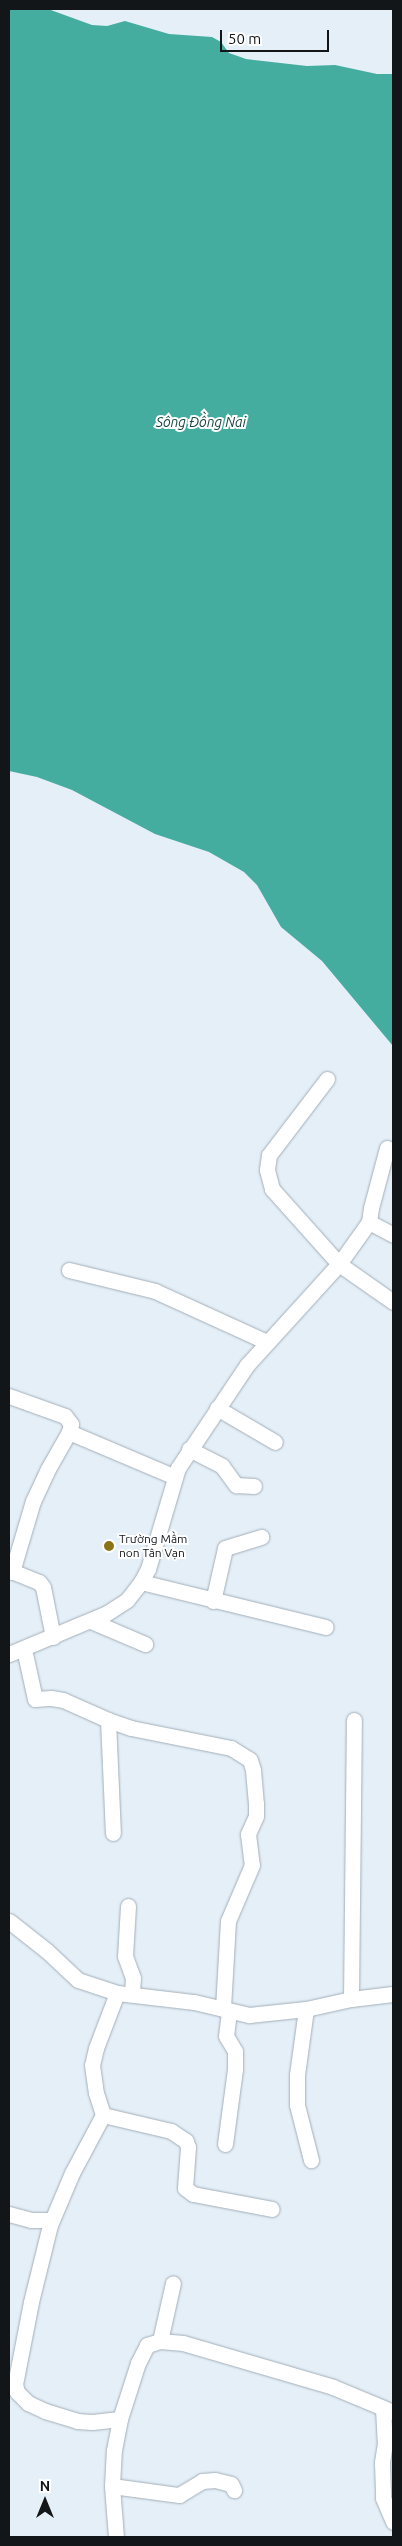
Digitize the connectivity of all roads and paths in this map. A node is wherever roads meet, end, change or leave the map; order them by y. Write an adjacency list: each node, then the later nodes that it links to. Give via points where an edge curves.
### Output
1 (327, 1078): 5 (street, via 269,1154 267,1170 272,1188)
2 (387, 1148): 3 (street)
3 (369, 1222): 4 (street); 5 (street)
4 (393, 1235)
5 (338, 1264): 7 (street); 8 (street)
6 (69, 1270): 8 (street, via 155,1291)
7 (393, 1302)
8 (268, 1342): 10 (street, via 247,1365)
9 (9, 1396): 11 (street, via 65,1416 71,1424)
10 (217, 1408): 12 (street); 13 (street)
11 (69, 1432): 14 (street); 17 (street, via 33,1501)
12 (275, 1442)
13 (189, 1449): 14 (street); 15 (street, via 222,1466 236,1485)
14 (175, 1477): 18 (street, via 148,1569)
15 (254, 1486)
16 (261, 1537): 19 (street, via 225,1548)
17 (10, 1571): 22 (street, via 39,1582 43,1587)
18 (141, 1582): 19 (street); 20 (street, via 127,1600)
19 (213, 1601): 21 (street)
20 (91, 1621): 22 (street); 23 (street)
21 (326, 1627)
22 (53, 1636): 24 (street)
23 (145, 1644)
24 (24, 1649): 25 (street); 26 (street, via 35,1698 63,1700)
25 (9, 1654)
26 (108, 1720): 28 (street); 35 (street, via 131,1728 231,1748 250,1760 256,1804 256,1816 248,1834 252,1865 228,1921)
27 (354, 1720): 33 (street)
28 (113, 1833)
29 (128, 1906): 31 (street, via 125,1956 133,1978)
30 (9, 1921): 31 (street, via 78,1980)
31 (124, 1994): 35 (street, via 194,2002); 36 (street, via 92,2065)
32 (393, 1994): 33 (street)
33 (351, 1999): 34 (street)
34 (306, 2008): 35 (street, via 249,2015); 38 (street, via 297,2075 297,2105)
35 (226, 2010): 37 (street, via 226,2036 235,2052 235,2069)
36 (102, 2115): 39 (street, via 171,2131 186,2141 186,2188 193,2194); 41 (street)
37 (225, 2144)
38 (311, 2160)
39 (272, 2209)
40 (9, 2214): 41 (street, via 31,2220)
41 (52, 2220): 45 (street, via 31,2302 17,2392 28,2403 78,2421)
42 (173, 2283): 43 (street)
43 (160, 2341): 44 (street, via 183,2343 292,2374); 45 (street, via 147,2345 141,2354)
44 (388, 2410): 48 (street, via 382,2462 383,2498)
45 (120, 2419): 46 (street)
46 (112, 2486): 47 (street, via 179,2495 202,2481 215,2480 232,2484); 49 (street)
47 (234, 2490)
48 (393, 2522)
49 (116, 2537)

